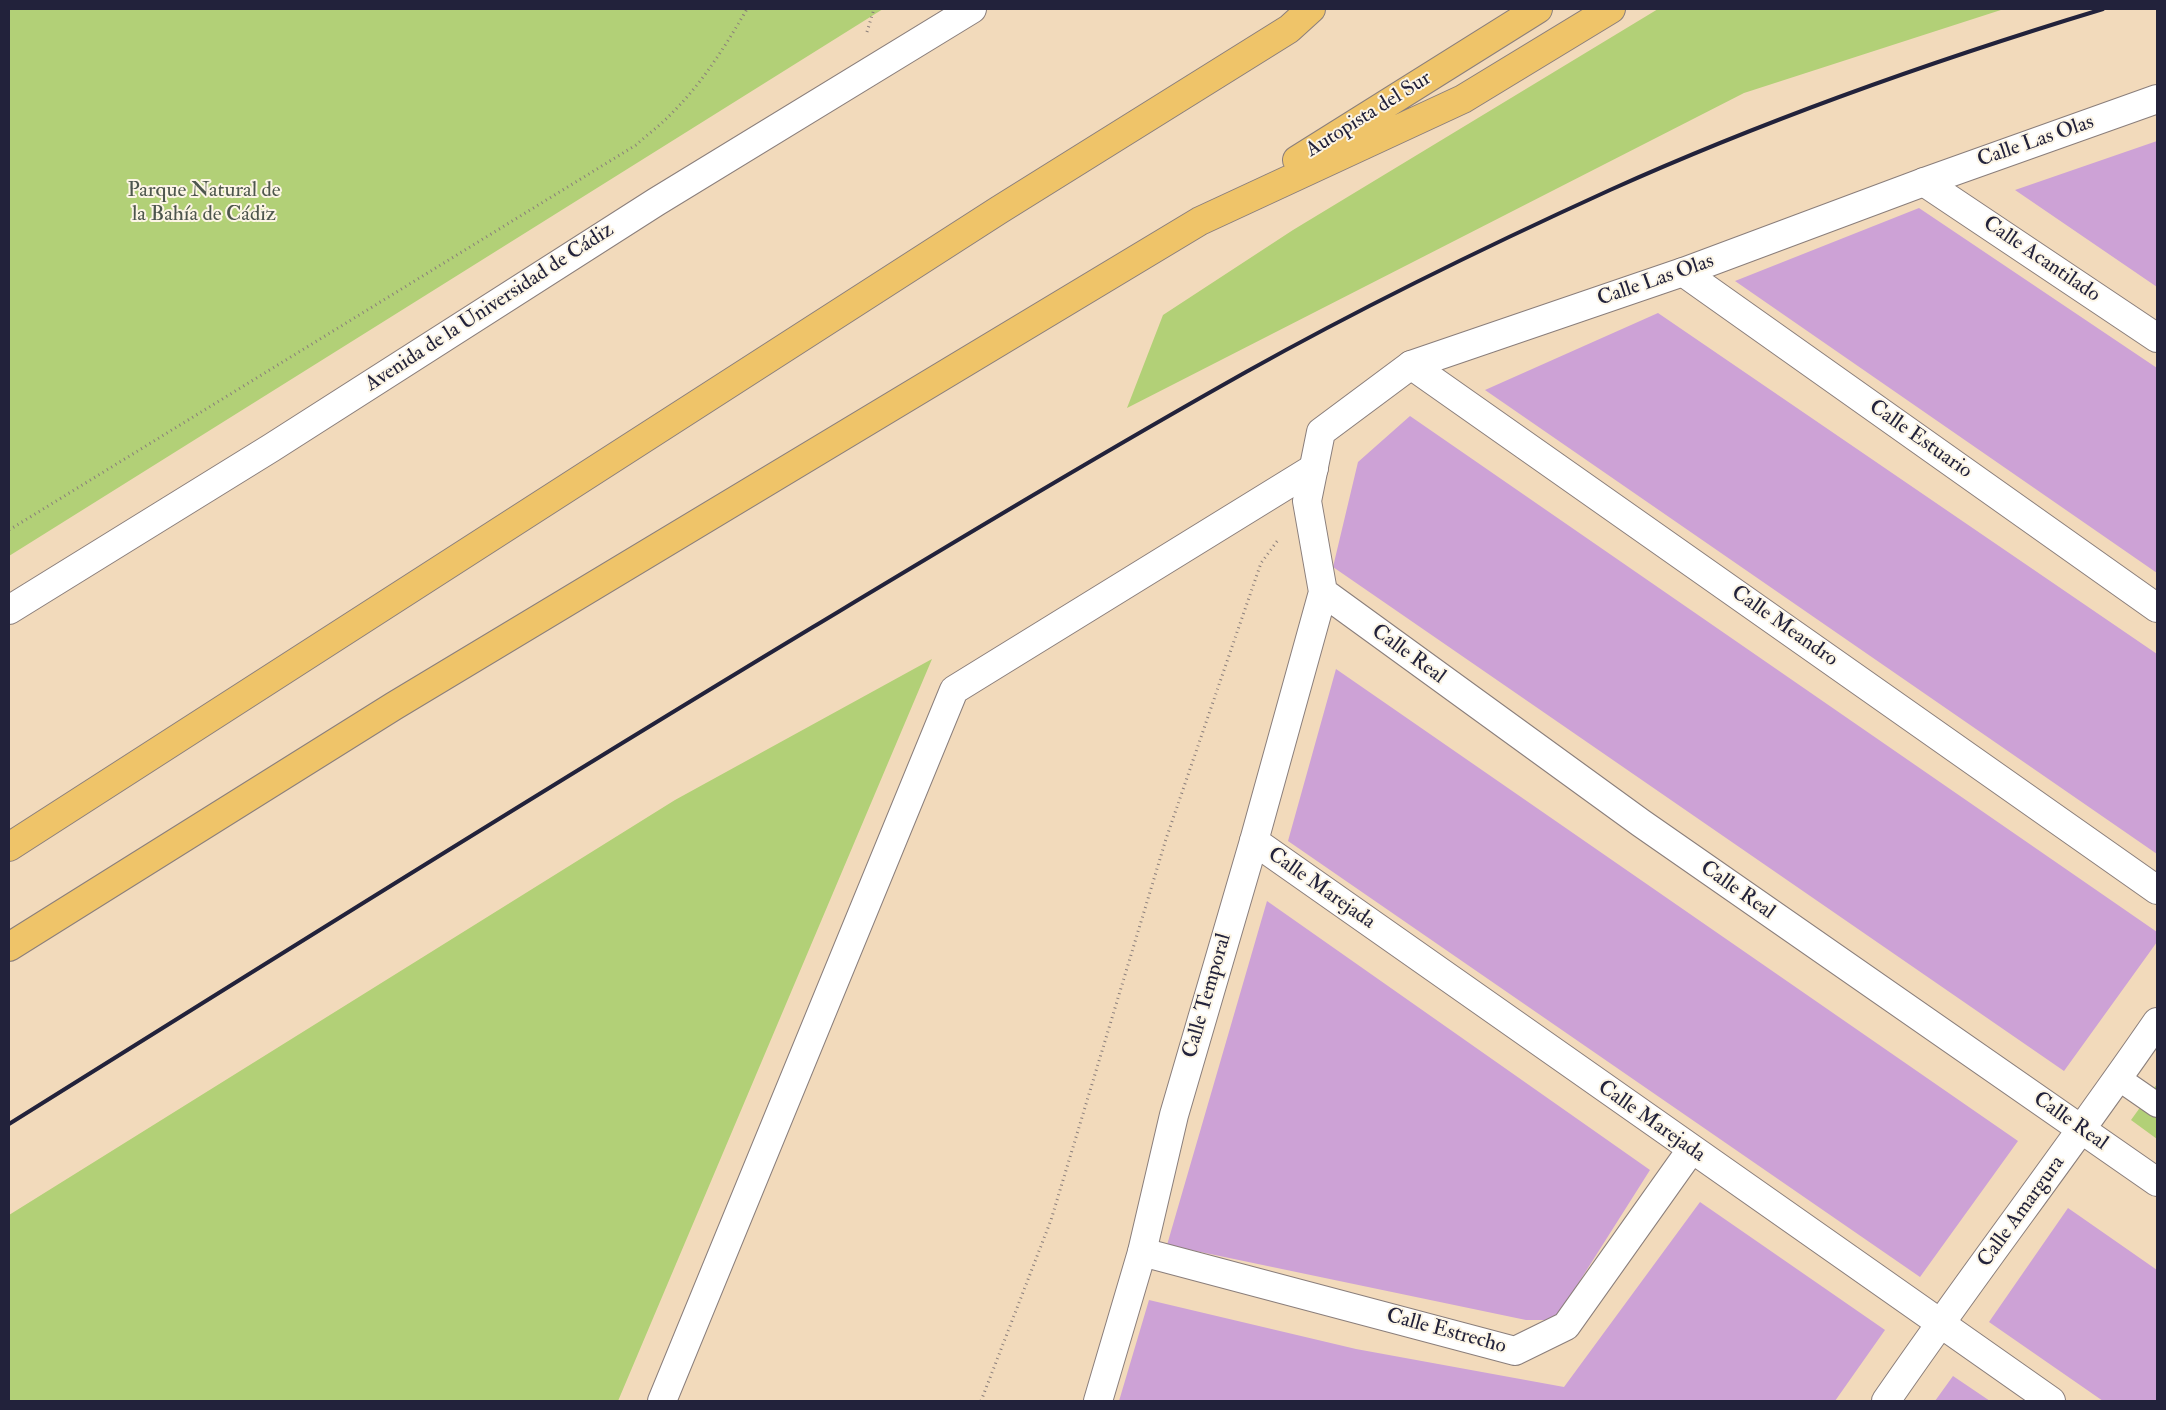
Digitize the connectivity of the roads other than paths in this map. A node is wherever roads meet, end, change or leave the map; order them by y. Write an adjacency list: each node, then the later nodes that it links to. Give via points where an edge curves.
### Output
1 (972, 9): 16 (street, Avenida de la Universidad de Cádiz, via 656,202 271,448)
2 (1312, 9): 6 (highway)
3 (1333, 9): 6 (highway)
4 (1538, 9): 9 (highway, Autopista del Sur)
5 (1611, 9): 9 (highway, via 1463,99)
6 (1290, 29): 18 (highway, via 999,210)
7 (2157, 99): 8 (street, Calle Las Olas)
8 (1924, 182): 10 (street, Calle Las Olas); 11 (street, Calle Acantilado)
9 (1200, 221): 20 (highway, via 394,706)
10 (1683, 272): 12 (street, Calle Las Olas); 15 (street, Calle Estuario)
11 (2157, 338)
12 (1410, 365): 13 (street, Calle Las Olas, via 1321,432); 19 (street, Calle Meandro)
13 (1314, 468): 14 (street, Calle Las Olas, via 1307,502); 29 (street, via 954,690)
14 (1322, 592): 17 (street, Calle Temporal); 24 (street, Calle Real, via 1641,823)
15 (2157, 608)
16 (9, 610)
17 (1254, 841): 25 (street, Calle Marejada); 27 (street, Calle Temporal, via 1174,1115)
18 (9, 847)
19 (2157, 890)
20 (9, 947)
21 (2157, 1022): 22 (street, Calle Amargura)
22 (2118, 1078): 23 (street); 24 (street, Calle Amargura)
23 (2157, 1105)
24 (2082, 1130): 26 (street, Calle Real); 28 (street, Calle Amargura)
25 (1691, 1150): 27 (street, Calle Estrecho, via 1566,1326 1515,1351); 28 (street, Calle Marejada)
26 (2157, 1182)
27 (1142, 1252): 30 (street, Calle Temporal)
28 (1940, 1322): 31 (street, Calle Amargura); 32 (street, Calle Marejada)
29 (662, 1401)
30 (1098, 1401)
31 (1886, 1401)
32 (2051, 1401)

